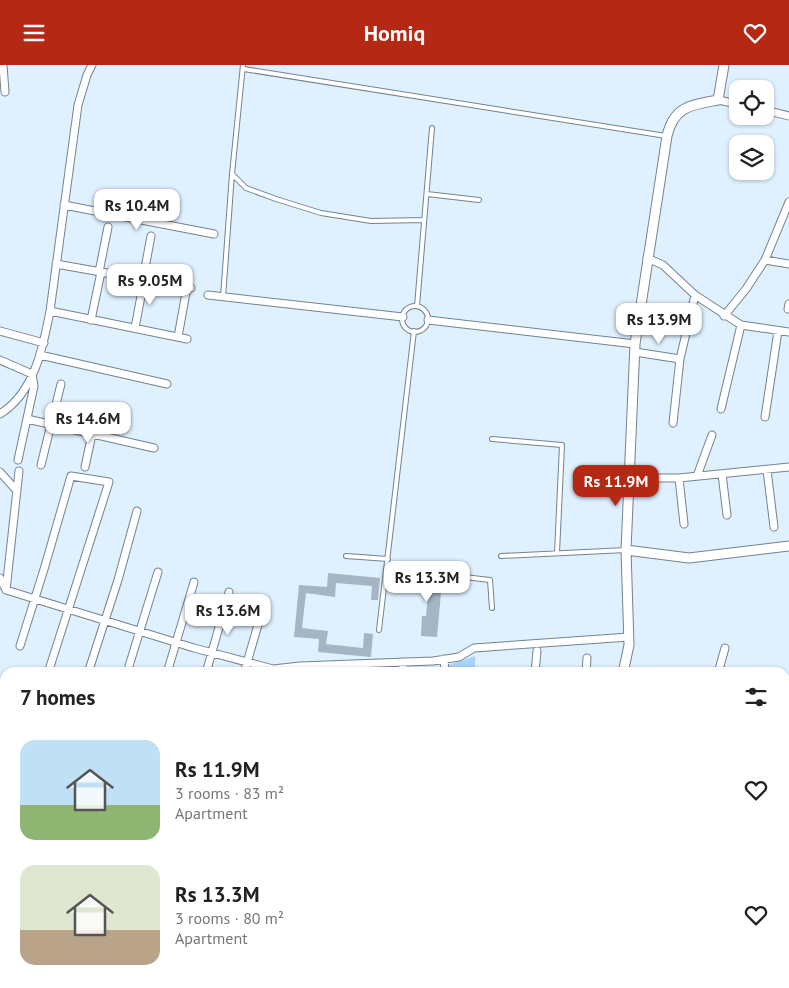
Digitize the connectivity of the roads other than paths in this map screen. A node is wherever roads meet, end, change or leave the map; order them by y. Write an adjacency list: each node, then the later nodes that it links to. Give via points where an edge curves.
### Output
1 (3, 65): 5 (street)
2 (92, 65): 16 (street, via 78,105)
3 (724, 65): 6 (street)
4 (244, 67): 11 (lane); 12 (lane)
5 (4, 92)
6 (718, 100): 7 (street); 11 (street, via 694,105 678,113 670,122)
7 (729, 102)
8 (774, 112): 9 (street)
9 (789, 116)
10 (432, 128): 13 (lane)
11 (667, 136): 21 (street)
12 (232, 174): 17 (lane, via 246,188 321,213 371,221); 29 (lane)
13 (427, 194): 14 (lane); 17 (lane)
14 (479, 200)
15 (789, 202): 22 (street)
16 (64, 205): 19 (street); 23 (street)
17 (424, 220): 30 (lane)
18 (108, 227): 25 (street)
19 (214, 234)
20 (151, 236): 26 (street)
21 (647, 258): 28 (street, via 663,265); 45 (street)
22 (764, 260): 24 (street); 32 (street)
23 (56, 264): 25 (street); 31 (street)
24 (789, 264)
25 (100, 272): 26 (street); 34 (street)
26 (143, 279): 37 (street); 42 (street, via 189,288)
27 (208, 295): 29 (street)
28 (695, 295): 32 (street); 48 (street)
29 (223, 297): 33 (street)
30 (417, 306): 33 (lane, via 406,310); 35 (lane, via 427,312)
31 (50, 311): 34 (street); 44 (street)
32 (724, 316): 36 (street)
33 (403, 317): 39 (lane, via 405,326)
34 (91, 320): 37 (street)
35 (428, 320): 39 (lane, via 424,328); 45 (street)
36 (741, 325): 40 (street); 52 (street)
37 (135, 328): 42 (street)
38 (0, 331): 44 (street)
39 (414, 331): 83 (lane)
40 (778, 331): 41 (street); 54 (street)
41 (789, 332)
42 (178, 337): 43 (street)
43 (187, 339)
44 (44, 343): 46 (street)
45 (635, 348): 48 (street); 71 (street)
46 (40, 355): 49 (street); 51 (street)
47 (0, 359): 49 (street)
48 (680, 359): 56 (street)
49 (32, 375): 53 (street, via 22,394); 55 (street, via 34,386)
50 (61, 384): 57 (street)
51 (167, 384)
52 (722, 409)
53 (0, 414)
54 (765, 417)
55 (27, 419): 57 (street); 62 (street)
56 (673, 423)
57 (51, 425): 58 (street); 63 (street)
58 (92, 434): 61 (street); 64 (street)
59 (712, 435): 70 (street)
60 (492, 439): 80 (lane, via 562,445)
61 (154, 447)
62 (18, 460)
63 (42, 465)
64 (85, 467)
65 (789, 467): 66 (street)
66 (767, 469): 69 (street); 77 (street)
67 (19, 471): 73 (street)
68 (0, 473): 73 (street)
69 (722, 474): 70 (street); 75 (street)
70 (697, 476): 72 (street)
71 (630, 478): 72 (street); 79 (street)
72 (679, 478): 76 (street)
73 (17, 491): 88 (street)
74 (137, 511): 94 (street)
75 (727, 515)
76 (684, 524)
77 (774, 527)
78 (789, 545): 79 (street, via 688,558)
79 (626, 550): 80 (lane); 97 (street)
80 (557, 553): 82 (lane)
81 (346, 556): 83 (lane)
82 (501, 556)
83 (388, 559): 84 (lane)
84 (387, 568): 92 (lane, via 490,580); 96 (lane)
85 (158, 572): 95 (street)
86 (0, 578): 88 (street)
87 (194, 582): 98 (street)
88 (6, 590): 90 (street)
89 (229, 592): 102 (street)
90 (34, 599): 93 (street); 93 (street, via 71,476 108,483); 99 (street)
91 (264, 604): 105 (street)
92 (492, 608)
93 (68, 609): 94 (street); 109 (street)
94 (105, 620): 95 (street); 110 (street)
95 (140, 631): 98 (street); 108 (street)
96 (379, 631)
97 (629, 637): 104 (street, via 474,648 458,657); 120 (street)
98 (176, 642): 102 (street); 111 (street)
99 (20, 646)
100 (725, 648): 121 (street)
101 (537, 651): 118 (street)
102 (211, 653): 105 (street); 112 (street)
103 (588, 658): 119 (street)
104 (444, 659): 106 (street); 117 (street)
105 (248, 662): 113 (street); 114 (street)
106 (403, 662): 107 (street); 116 (street)
107 (365, 664): 115 (street)
108 (129, 666)
109 (50, 667)
110 (90, 667)
111 (169, 667)
112 (208, 667)
113 (246, 667)
114 (266, 667)
115 (341, 667)
116 (403, 667)
117 (445, 667)
118 (536, 667)
119 (587, 667)
120 (624, 667)
121 (720, 667)

